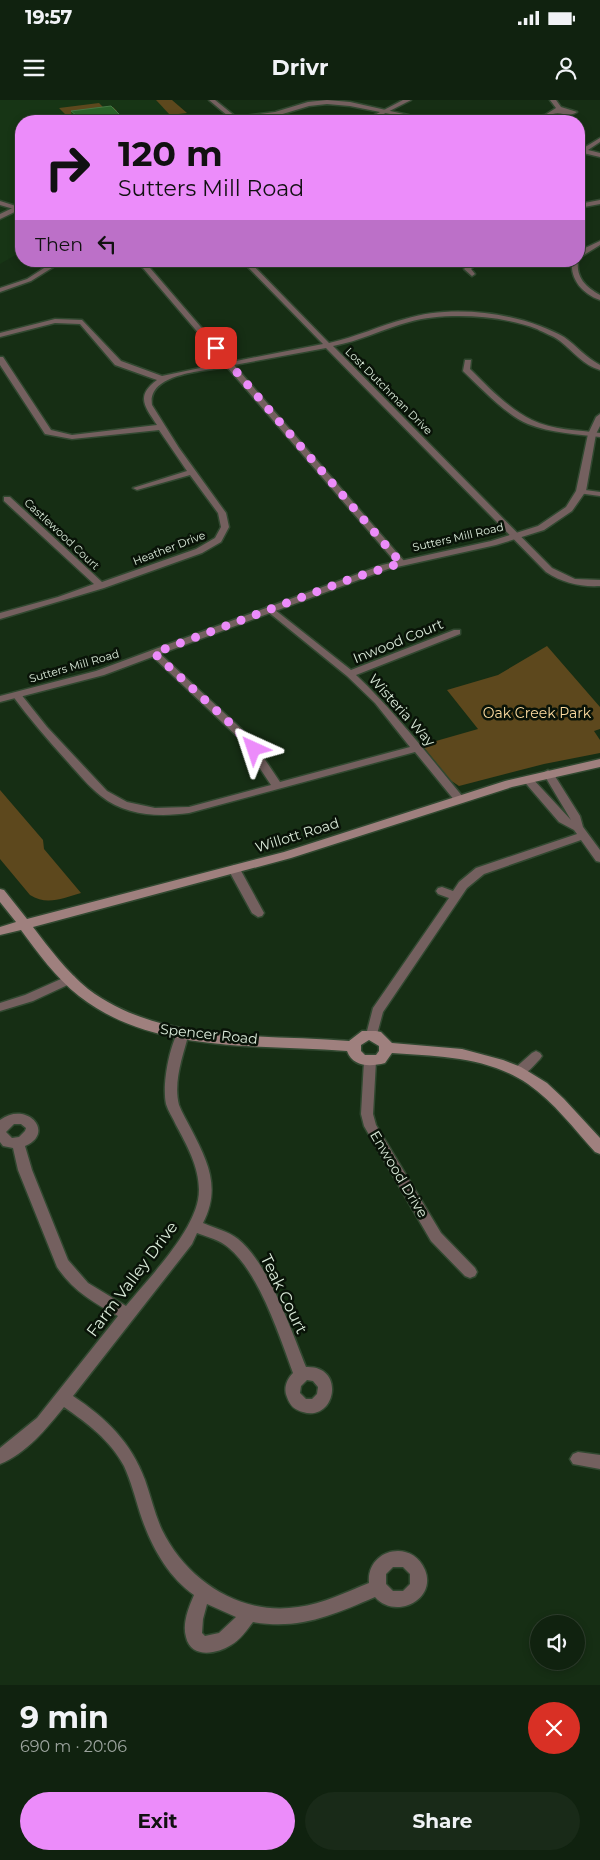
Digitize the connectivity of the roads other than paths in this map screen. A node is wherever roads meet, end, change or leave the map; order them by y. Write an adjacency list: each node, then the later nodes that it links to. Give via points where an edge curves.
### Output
1 (212, 100): 7 (street)
2 (299, 100): 5 (street)
3 (408, 100): 6 (street)
4 (552, 100): 11 (street, via 557,110)
5 (308, 104): 6 (street, via 336,102); 8 (street)
6 (386, 111): 9 (street); 10 (street)
7 (230, 115)
8 (269, 115)
9 (378, 115)
10 (404, 115)
11 (548, 115)
12 (600, 140): 13 (street)
13 (585, 148)
14 (585, 151): 15 (street)
15 (600, 155)
16 (600, 202): 18 (street)
17 (0, 204): 19 (street)
18 (585, 205)
19 (15, 206)
20 (15, 209): 21 (street)
21 (0, 217)
22 (600, 243): 23 (street)
23 (585, 251)
24 (50, 267): 30 (street, via 29,280)
25 (145, 267): 36 (street)
26 (251, 267): 33 (street, Lost Dutchman Drive)
27 (469, 267): 29 (street, via 467,269)
28 (574, 267): 31 (street, via 576,278)
29 (472, 274)
30 (0, 290)
31 (600, 298)
32 (0, 335): 38 (street, via 64,320 80,322 87,325 118,363)
33 (328, 345): 36 (street); 37 (street, via 363,337 398,322 420,317 488,315 548,331); 47 (street, Lost Dutchman Drive)
34 (0, 359): 40 (street, via 48,432 72,437)
35 (468, 362): 41 (street, via 466,369 520,417 549,428)
36 (229, 363): 38 (street); 48 (street)
37 (600, 368)
38 (162, 380): 40 (street, Heather Drive, via 150,389 146,398)
39 (600, 417): 41 (street, Sutters Mill Road)
40 (162, 427): 42 (street, Heather Drive)
41 (596, 434): 44 (street, Sutters Mill Road)
42 (192, 472): 43 (street); 50 (street, Heather Drive, via 222,513 225,527 218,540 199,551)
43 (137, 488)
44 (581, 491): 45 (street); 47 (street, Sutters Mill Road, via 576,501 556,519)
45 (600, 494)
46 (7, 499): 50 (street, Castlewood Court)
47 (517, 536): 48 (street, Sutters Mill Road); 49 (street, Lost Dutchman Drive, via 550,570 577,586)
48 (401, 563): 51 (street, Sutters Mill Road)
49 (600, 583)
50 (101, 586): 52 (street, Heather Drive)
51 (270, 609): 54 (street, Sutters Mill Road); 55 (street, Wisteria Way)
52 (0, 616)
53 (457, 632): 55 (street, Inwood Court)
54 (154, 653): 56 (street, Sutters Mill Road, via 100,673); 62 (street, via 245,738)
55 (350, 674): 58 (street, Wisteria Way)
56 (17, 695): 57 (street, Sutters Mill Road); 62 (street, via 90,780 126,807 180,812)
57 (0, 699)
58 (418, 748): 62 (street); 63 (street, Wisteria Way)
59 (600, 763): 60 (main road, Willott Road)
60 (548, 773): 61 (main road, Willott Road); 64 (street, via 575,816)
61 (527, 779): 63 (main road, Willott Road); 64 (street, via 563,820)
62 (277, 786)
63 (459, 799): 66 (main road, Willott Road)
64 (581, 832): 65 (street); 69 (street, via 480,871)
65 (600, 858)
66 (234, 869): 70 (street); 71 (main road, Willott Road)
67 (442, 891): 69 (street)
68 (0, 893): 71 (main road, Spencer Road)
69 (456, 896): 76 (street, via 377,1011)
70 (258, 913)
71 (24, 924): 72 (main road, Willott Road); 73 (main road, Spencer Road)
72 (0, 931)
73 (70, 979): 74 (street); 75 (main road, Spencer Road, via 99,1004 126,1019 144,1026)
74 (0, 1007)
75 (183, 1033): 77 (main road, Spencer Road); 85 (street, Farm Valley Drive, via 173,1069 171,1094 173,1105 204,1170 205,1198)
76 (372, 1035): 77 (main road, via 362,1037); 78 (main road, via 380,1038)
77 (353, 1046): 80 (main road, via 359,1058)
78 (387, 1048): 80 (main road, via 380,1059); 81 (main road, via 454,1054)
79 (536, 1056): 81 (street)
80 (370, 1061): 86 (street, Enwood Drive, via 367,1114 370,1126 436,1237)
81 (518, 1072): 84 (main road, via 558,1102)
82 (0, 1133): 83 (street, via 8,1142); 83 (street, via 2,1125 10,1119 26,1119 32,1126 31,1134)
83 (18, 1143): 87 (street, via 25,1170 68,1274 78,1286)
84 (600, 1148)
85 (194, 1226): 87 (street, Farm Valley Drive); 88 (street, Teak Court, via 232,1242 248,1259)
86 (470, 1272)
87 (128, 1314): 89 (street, Farm Valley Drive)
88 (302, 1376)
89 (62, 1397): 90 (street, Farm Valley Drive, via 42,1422); 94 (street, via 109,1433 122,1449 134,1469 156,1536 169,1559)
90 (0, 1457)
91 (578, 1458): 92 (street)
92 (600, 1462)
93 (379, 1587): 95 (street, via 322,1610 295,1616)
94 (204, 1593): 95 (street); 95 (street, via 195,1609 192,1624 194,1637 202,1645 218,1644 230,1637)
95 (250, 1613)

